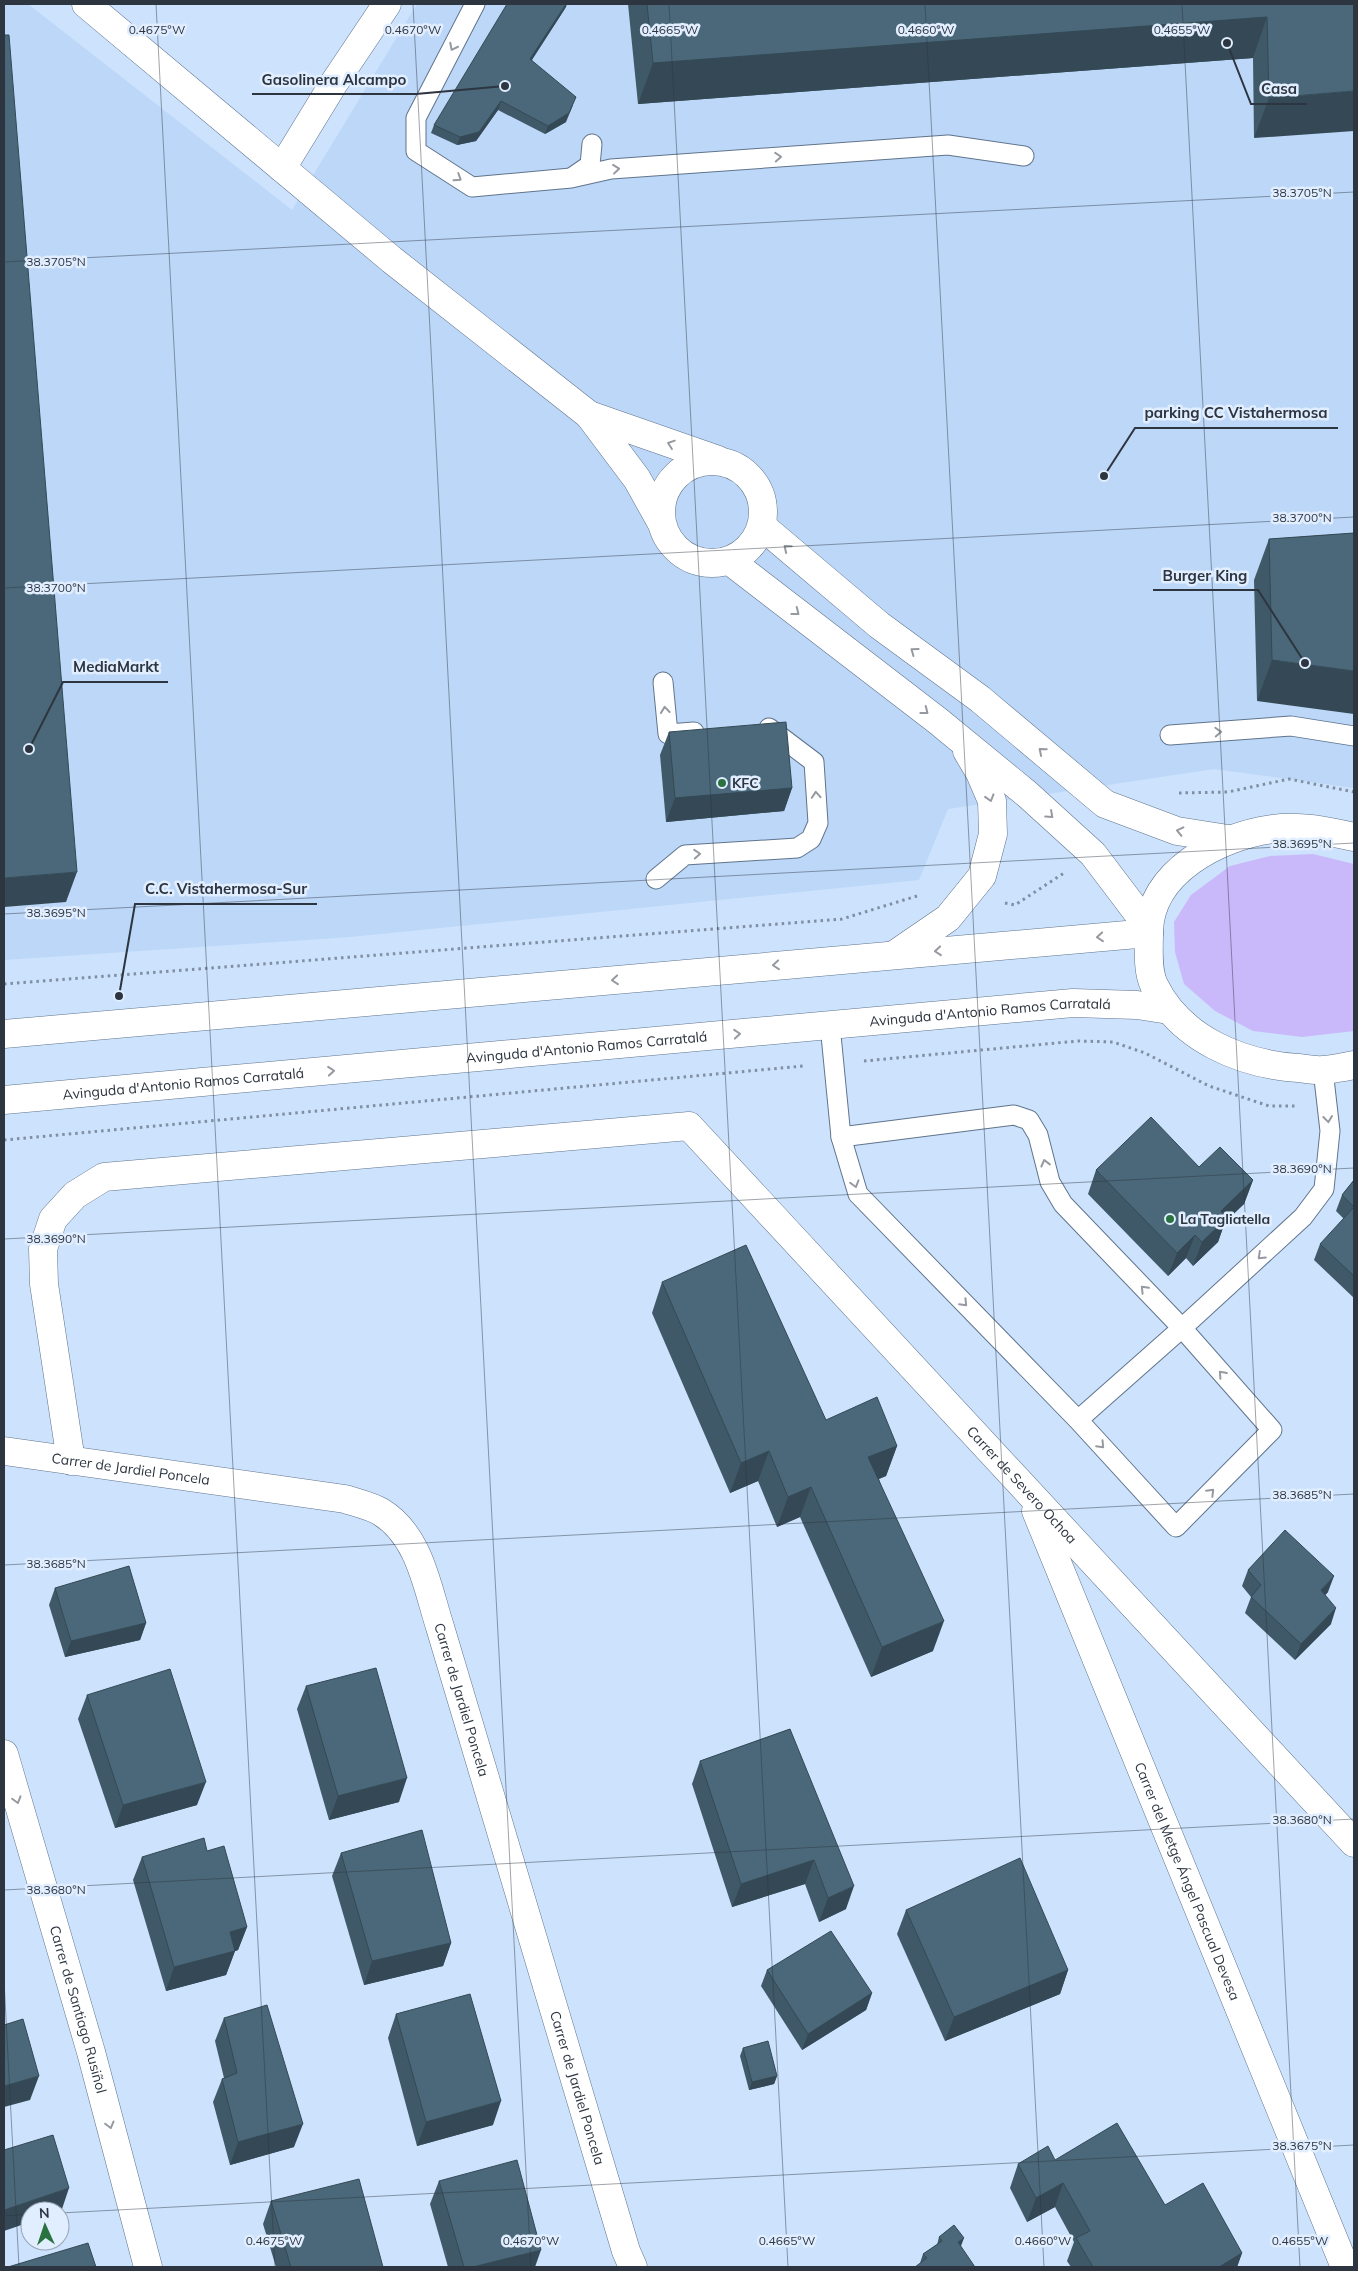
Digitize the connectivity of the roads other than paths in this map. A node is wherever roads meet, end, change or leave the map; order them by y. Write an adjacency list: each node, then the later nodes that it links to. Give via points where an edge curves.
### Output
1 (86, 4): 6 (street)
2 (387, 4): 6 (street)
3 (475, 4): 7 (lane, one-way to 7, via 416,118 416,151 472,187)
4 (592, 144): 7 (lane, via 590,165)
5 (1024, 156): 7 (lane, one-way to 5, via 611,170 948,145)
6 (282, 168): 8 (street, via 392,260)
7 (571, 178)
8 (589, 415): 9 (street, one-way to 8); 10 (street, via 636,479)
9 (718, 460): 10 (street, via 698,462 681,470 668,485 661,503); 11 (street, via 733,464 748,474 758,488 765,507)
10 (661, 522): 12 (street, via 678,551 695,561 713,564)
11 (763, 527): 12 (street, via 750,548); 20 (street, one-way to 11, via 1177,831 1105,804 980,699 879,626)
12 (730, 561): 18 (street, one-way to 18)
13 (663, 682): 15 (lane, one-way to 13, via 668,734)
14 (752, 729): 21 (lane, one-way to 14, via 686,855 797,848 811,839 818,823 814,762 770,728)
15 (714, 731)
16 (1170, 735): 17 (lane, one-way to 17, via 1291,726)
17 (1354, 736)
18 (960, 739): 22 (street, one-way to 22, via 1093,854); 23 (street, one-way to 23, via 992,800 994,834 982,876 948,918)
19 (1354, 837): 20 (street, via 1315,828 1272,829)
20 (1228, 839): 22 (street, via 1200,853 1180,869 1154,906)
21 (656, 879)
22 (1149, 930): 23 (street, one-way to 23); 24 (street, via 1148,951 1153,984)
23 (894, 955): 26 (street, one-way to 26)
24 (1169, 1010): 25 (street, Avinguda d'Antonio Ramos Carratalá, via 1137,1005 1073,1003); 28 (street, via 1191,1032 1226,1052 1272,1066)
25 (830, 1025): 29 (street, Avinguda d'Antonio Ramos Carratalá, one-way to 25); 30 (lane)
26 (4, 1034)
27 (1354, 1065): 28 (street)
28 (1323, 1070): 31 (lane, one-way to 31, via 1330,1131 1324,1189 1303,1217)
29 (4, 1100)
30 (841, 1137): 31 (lane, one-way to 30, via 1063,1204 1050,1182 1038,1135 1030,1120 1014,1115); 32 (lane, one-way to 32, via 858,1194)
31 (1182, 1328): 32 (lane); 32 (lane, one-way to 31, via 1176,1527 1272,1430)
32 (1078, 1420)
33 (4, 1451): 34 (street, Carrer de Jardiel Poncela)
34 (71, 1461): 35 (street, Carrer de Severo Ochoa, via 44,1284 43,1249 53,1219 75,1195 104,1177 689,1126); 39 (street, Carrer de Jardiel Poncela, via 345,1498 381,1512 407,1534 421,1566)
35 (1030, 1496): 37 (street, Carrer de Severo Ochoa); 40 (street, Carrer del Metge Ángel Pascual Devesa)
36 (4, 1754): 38 (street, Carrer de Santiago Rusiñol, one-way to 38, via 91,2052)
37 (1354, 1844)
38 (148, 2267)
39 (633, 2267)
40 (1345, 2267)

